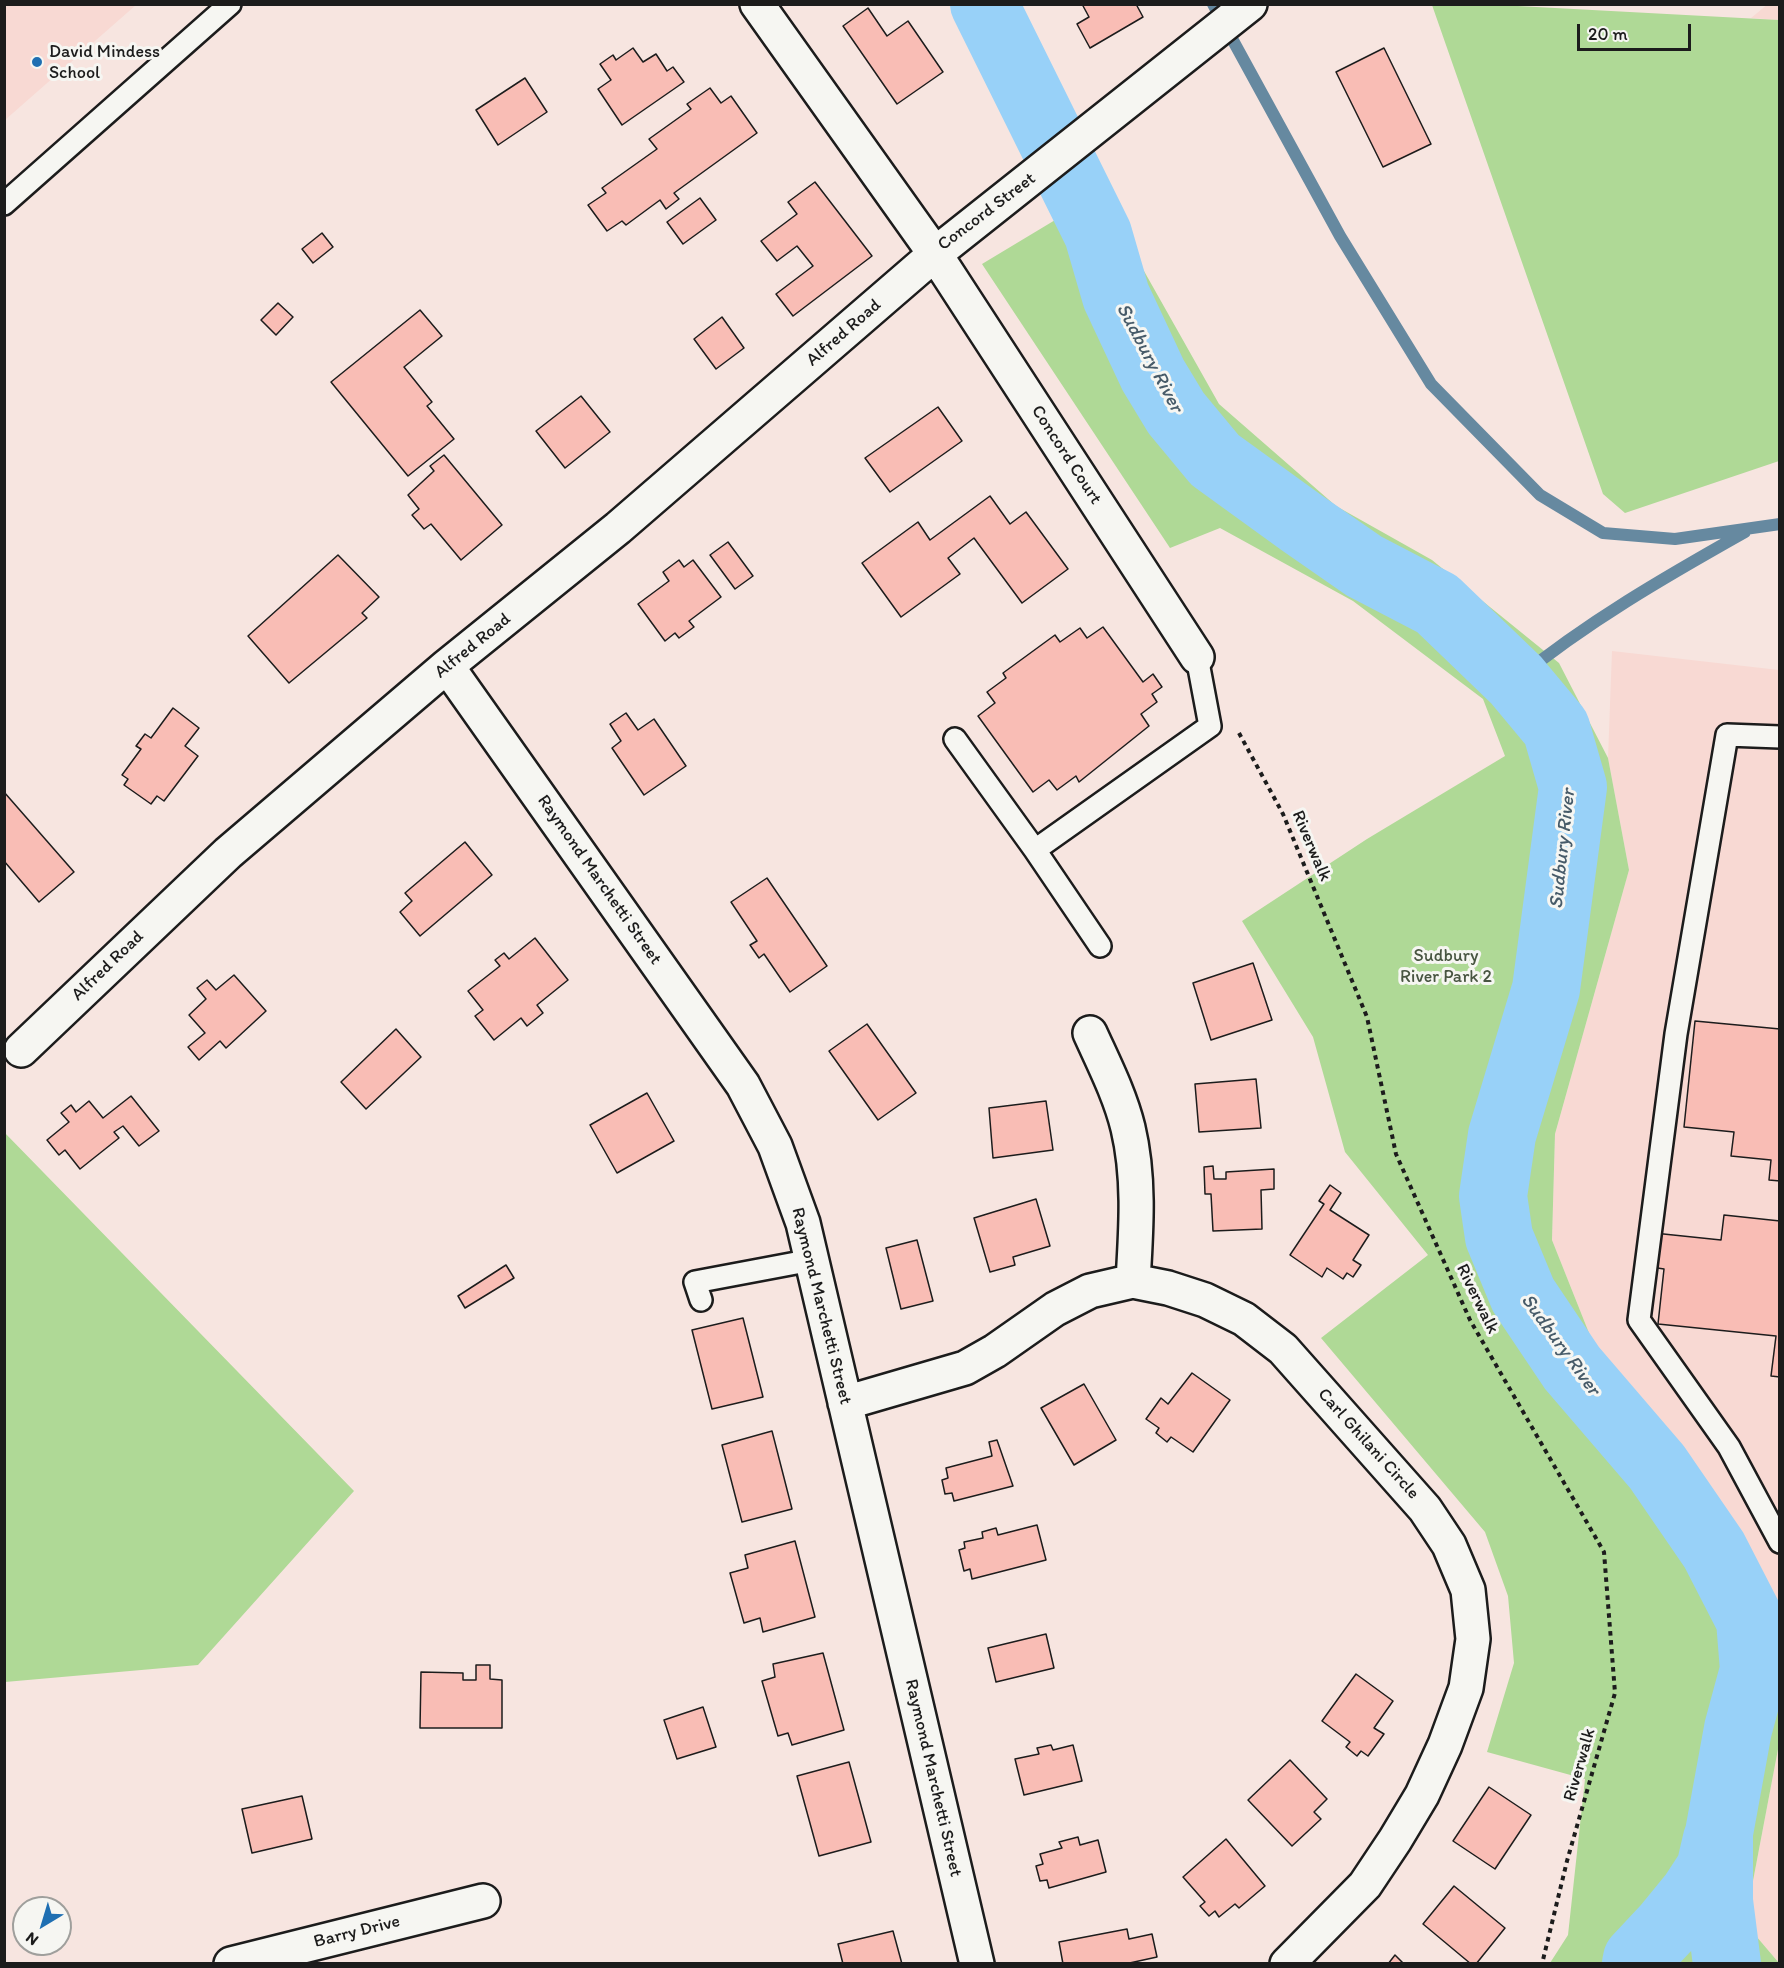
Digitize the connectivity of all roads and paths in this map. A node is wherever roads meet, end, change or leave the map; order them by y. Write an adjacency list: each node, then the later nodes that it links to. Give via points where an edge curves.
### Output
1 (230, 4): 4 (lane)
2 (757, 4): 5 (street, Concord Street)
3 (1249, 6): 5 (street, Concord Street)
4 (4, 204)
5 (935, 254): 6 (street, Concord Court); 7 (street, Alfred Road, via 618,528)
6 (1197, 657): 11 (lane, via 1210,726)
7 (447, 666): 14 (street, Alfred Road, via 228,853); 15 (street, Raymond Marchetti Street, via 743,1085 775,1146 804,1223)
8 (1237, 730): 24 (path, Riverwalk, via 1283,814 1367,1017 1396,1154 1470,1320 1604,1552 1615,1694)
9 (1779, 737): 19 (lane, via 1728,735 1676,1034 1639,1320 1729,1447)
10 (955, 740): 11 (lane)
11 (1035, 850): 12 (lane)
12 (1100, 946)
13 (1090, 1033): 16 (street, via 1128,1128 1136,1178)
14 (21, 1050)
15 (812, 1260): 17 (lane, via 695,1282); 18 (street, Raymond Marchetti Street)
16 (1133, 1281): 18 (street, Carl Ghilani Circle, via 1090,1291 1055,1309 995,1352 965,1368); 23 (street, Carl Ghilani Circle, via 1205,1300 1244,1319 1283,1348 1425,1509 1449,1545 1468,1590 1473,1639 1466,1688 1422,1795 1365,1885)
17 (701, 1300)
18 (845, 1403): 22 (street, Raymond Marchetti Street)
19 (1779, 1542)
20 (483, 1901): 21 (street, Barry Drive)
21 (231, 1964)
22 (977, 1964)
23 (1287, 1964)
24 (1542, 1964)

